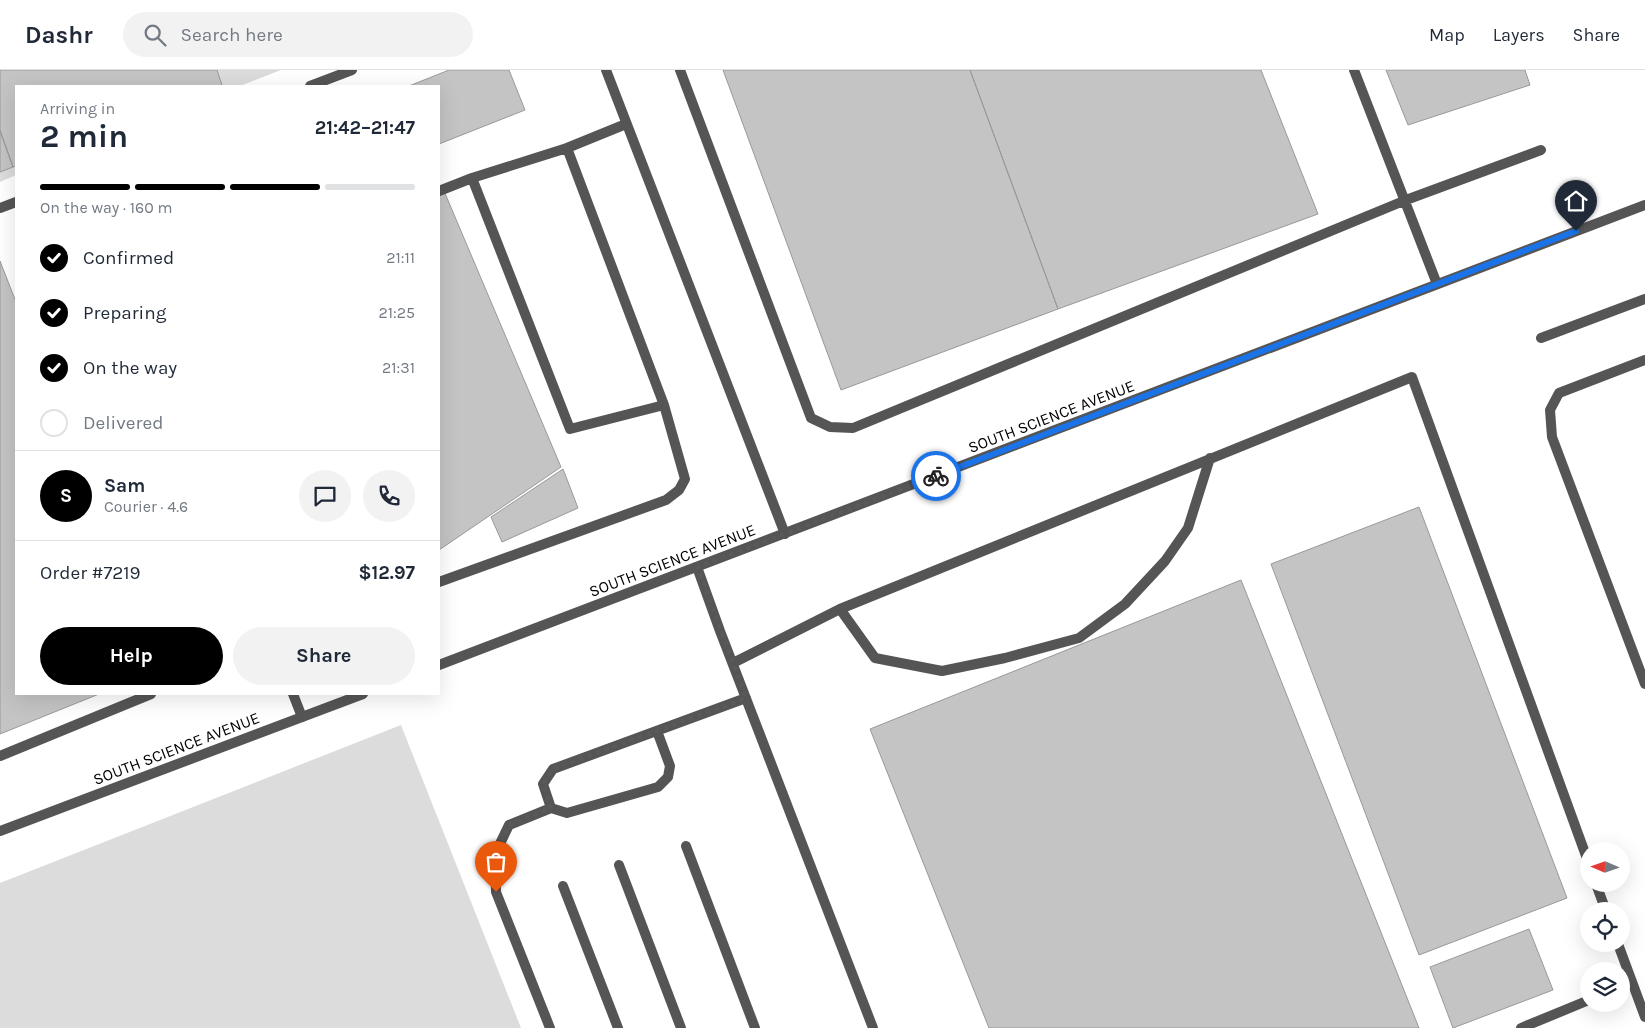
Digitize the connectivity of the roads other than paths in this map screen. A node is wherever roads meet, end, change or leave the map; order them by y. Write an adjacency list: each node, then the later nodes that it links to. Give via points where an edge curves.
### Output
1 (352, 70): 5 (street)
2 (606, 70): 6 (street)
3 (680, 70): 11 (street, via 811,418 830,427 853,428)
4 (1354, 70): 11 (street)
5 (313, 85)
6 (626, 124): 7 (street); 21 (street)
7 (567, 148): 9 (street); 19 (street)
8 (1541, 150): 11 (street)
9 (472, 178): 10 (street); 19 (street, via 570,429)
10 (440, 191)
11 (1406, 200): 15 (street)
12 (15, 202): 14 (street)
13 (1645, 205): 15 (street, SOUTH SCIENCE AVENUE)
14 (0, 208)
15 (1437, 284): 21 (street, SOUTH SCIENCE AVENUE)
16 (1645, 299): 17 (street)
17 (1541, 338)
18 (1645, 360): 27 (street, via 1559,393 1550,410 1552,437)
19 (664, 405): 23 (street, via 685,479 679,490 666,500)
20 (1210, 458): 24 (street); 24 (street, via 1188,528 1165,561 1125,604 1079,638 942,671 875,658); 37 (street, via 1412,378)
21 (785, 534): 22 (street, SOUTH SCIENCE AVENUE)
22 (698, 567): 25 (street); 26 (street, SOUTH SCIENCE AVENUE)
23 (440, 582)
24 (840, 609): 25 (street)
25 (733, 663): 31 (street)
26 (440, 665)
27 (1645, 684)
28 (149, 695): 34 (street)
29 (293, 695): 32 (street)
30 (360, 695): 32 (street, SOUTH SCIENCE AVENUE)
31 (746, 698): 33 (street); 49 (street)
32 (302, 717): 36 (street, SOUTH SCIENCE AVENUE)
33 (656, 731): 35 (street, via 553,769 543,784); 35 (street, via 670,766 668,777 658,787 566,813)
34 (0, 756)
35 (551, 808): 45 (street, via 509,825 495,854 496,892)
36 (0, 831)
37 (1581, 842)
38 (686, 846): 48 (street)
39 (619, 865): 47 (street)
40 (563, 886): 46 (street)
41 (1621, 952): 42 (street)
42 (1632, 982): 44 (street)
43 (1580, 1004): 50 (street)
44 (1645, 1017)
45 (550, 1028)
46 (618, 1028)
47 (681, 1028)
48 (755, 1028)
49 (873, 1028)
50 (1521, 1028)

